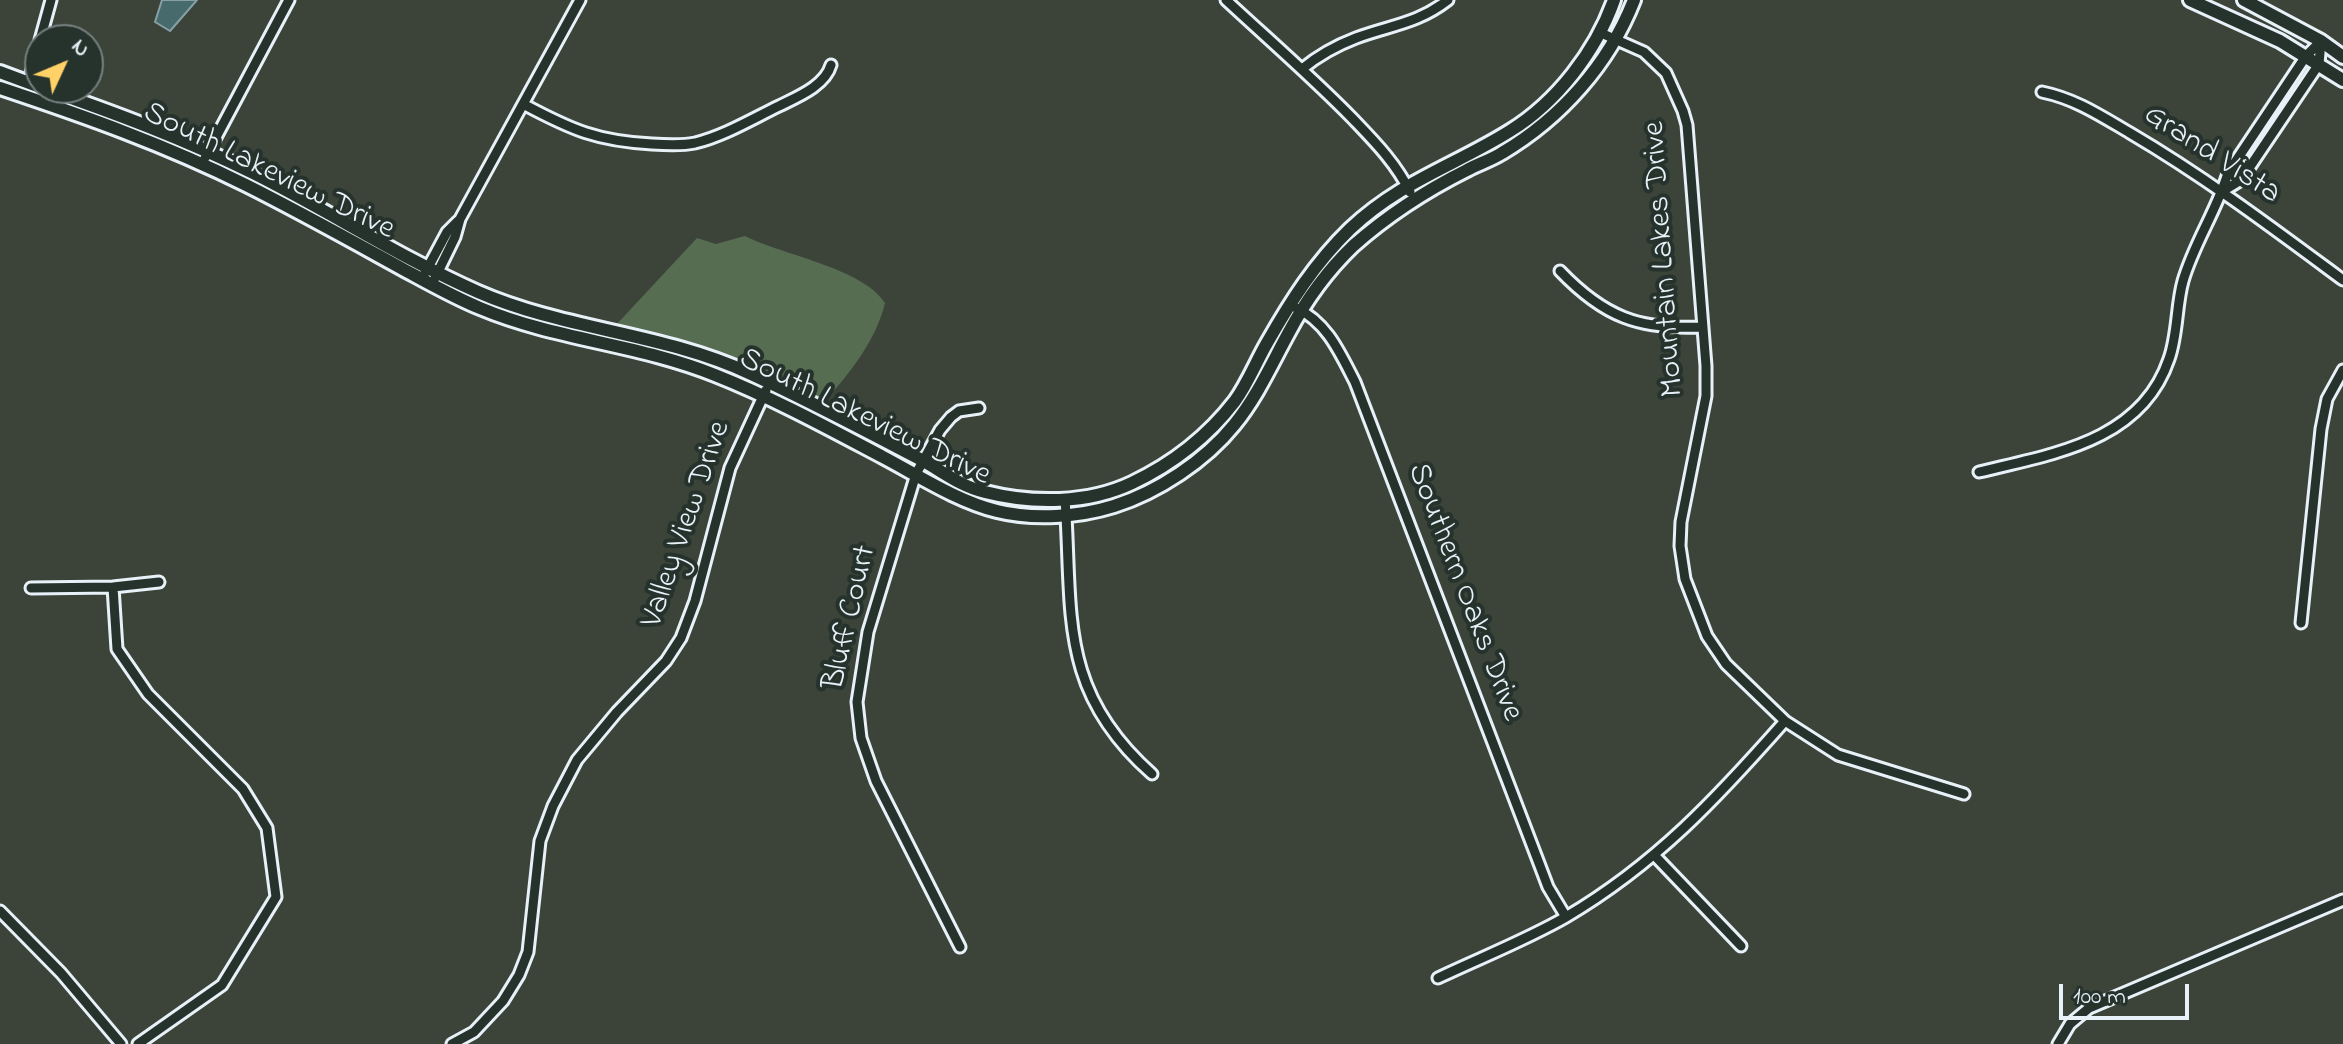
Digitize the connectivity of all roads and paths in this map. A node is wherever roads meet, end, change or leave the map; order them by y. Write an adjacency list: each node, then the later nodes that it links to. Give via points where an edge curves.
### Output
1 (51, 0): 10 (street)
2 (289, 0): 28 (street)
3 (580, 0): 25 (street)
4 (1226, 0): 18 (street)
5 (1448, 0): 18 (street, via 1405,25 1323,52)
6 (1614, 0): 11 (street, South Lakeview Drive)
7 (1634, 0): 12 (street, South Lakeview Drive)
8 (2190, 0): 14 (street)
9 (2244, 0): 13 (street)
10 (45, 24)
11 (1601, 33): 12 (street, Mountain Lakes Drive); 29 (street, South Lakeview Drive, via 1566,80 1524,122)
12 (1616, 37): 31 (street, South Lakeview Drive, via 1602,63 1544,124 1499,155); 37 (street, Mountain Lakes Drive, via 1644,52 1666,73 1683,111)
13 (2321, 41): 14 (street); 15 (street); 16 (street)
14 (2306, 56): 16 (street); 26 (street)
15 (2343, 57)
16 (2319, 64): 20 (street); 27 (street)
17 (831, 65): 25 (street, via 800,95 729,131 686,145 592,137)
18 (1302, 69): 29 (street, via 1374,141)
19 (0, 72): 21 (street, South Lakeview Drive)
20 (2343, 80)
21 (24, 81)
22 (0, 88): 28 (street, South Lakeview Drive)
23 (2042, 92): 30 (street, Grand Vista, via 2069,98)
24 (90, 104): 28 (street, South Lakeview Drive)
25 (525, 105): 33 (street)
26 (2255, 132): 27 (street); 30 (street, via 2228,173)
27 (2268, 140): 30 (street, via 2241,180)
28 (205, 158): 33 (street, South Lakeview Drive, via 251,172)
29 (1407, 185): 31 (street); 35 (street, South Lakeview Drive, via 1334,244)
30 (2223, 191): 34 (street, Grand Vista); 42 (street, via 2185,276 2169,359 2143,405 2126,422 2071,449)
31 (1413, 198): 36 (street, South Lakeview Drive, via 1350,249)
32 (1560, 271): 37 (street, via 1604,310 1652,326)
33 (430, 276): 39 (street, South Lakeview Drive, via 601,336 669,344 749,373)
34 (2343, 280)
35 (1289, 305): 36 (street, Southern Oaks Drive); 44 (street, South Lakeview Drive, via 1240,392 1207,431 1165,465 1128,485)
36 (1302, 310): 45 (street, South Lakeview Drive, via 1244,411 1202,456 1143,494); 56 (street, Southern Oaks Drive, via 1332,338 1355,382 1548,887)
37 (1702, 327): 50 (street, Mountain Lakes Drive, via 1706,396 1681,522 1685,579 1707,636 1726,664)
38 (2343, 370): 49 (street, via 2327,399 2321,429)
39 (766, 389): 41 (street, South Lakeview Drive); 43 (street, South Lakeview Drive); 62 (street, Valley View Drive, via 730,468 681,638 577,760 540,841 528,952 519,975 474,1032)
40 (979, 408): 41 (street, Bluff Court, via 951,417)
41 (924, 461): 43 (street, Bluff Court); 44 (street, South Lakeview Drive, via 954,482 981,491 1016,499)
42 (1979, 472)
43 (916, 474): 45 (street, South Lakeview Drive, via 1000,512); 58 (street, Bluff Court, via 868,632 858,686 858,723 876,781)
44 (1065, 499): 45 (street)
45 (1066, 515): 51 (street, via 1071,624 1079,668 1112,732)
46 (159, 582): 47 (street)
47 (113, 587): 48 (street); 61 (street, via 117,649 148,694 243,789 267,828 276,897 222,985)
48 (31, 588)
49 (2301, 623)
50 (1785, 721): 52 (street, Mountain Lakes Drive, via 1838,755); 53 (street, via 1718,797)
51 (1152, 774)
52 (1964, 794)
53 (1655, 856): 56 (street); 57 (street)
54 (2343, 900): 63 (street, via 2089,1008)
55 (0, 911): 60 (street)
56 (1566, 917): 59 (street)
57 (1741, 946)
58 (960, 947)
59 (1438, 978)
60 (121, 1044)
61 (138, 1044)
62 (452, 1044)
63 (2058, 1044)

